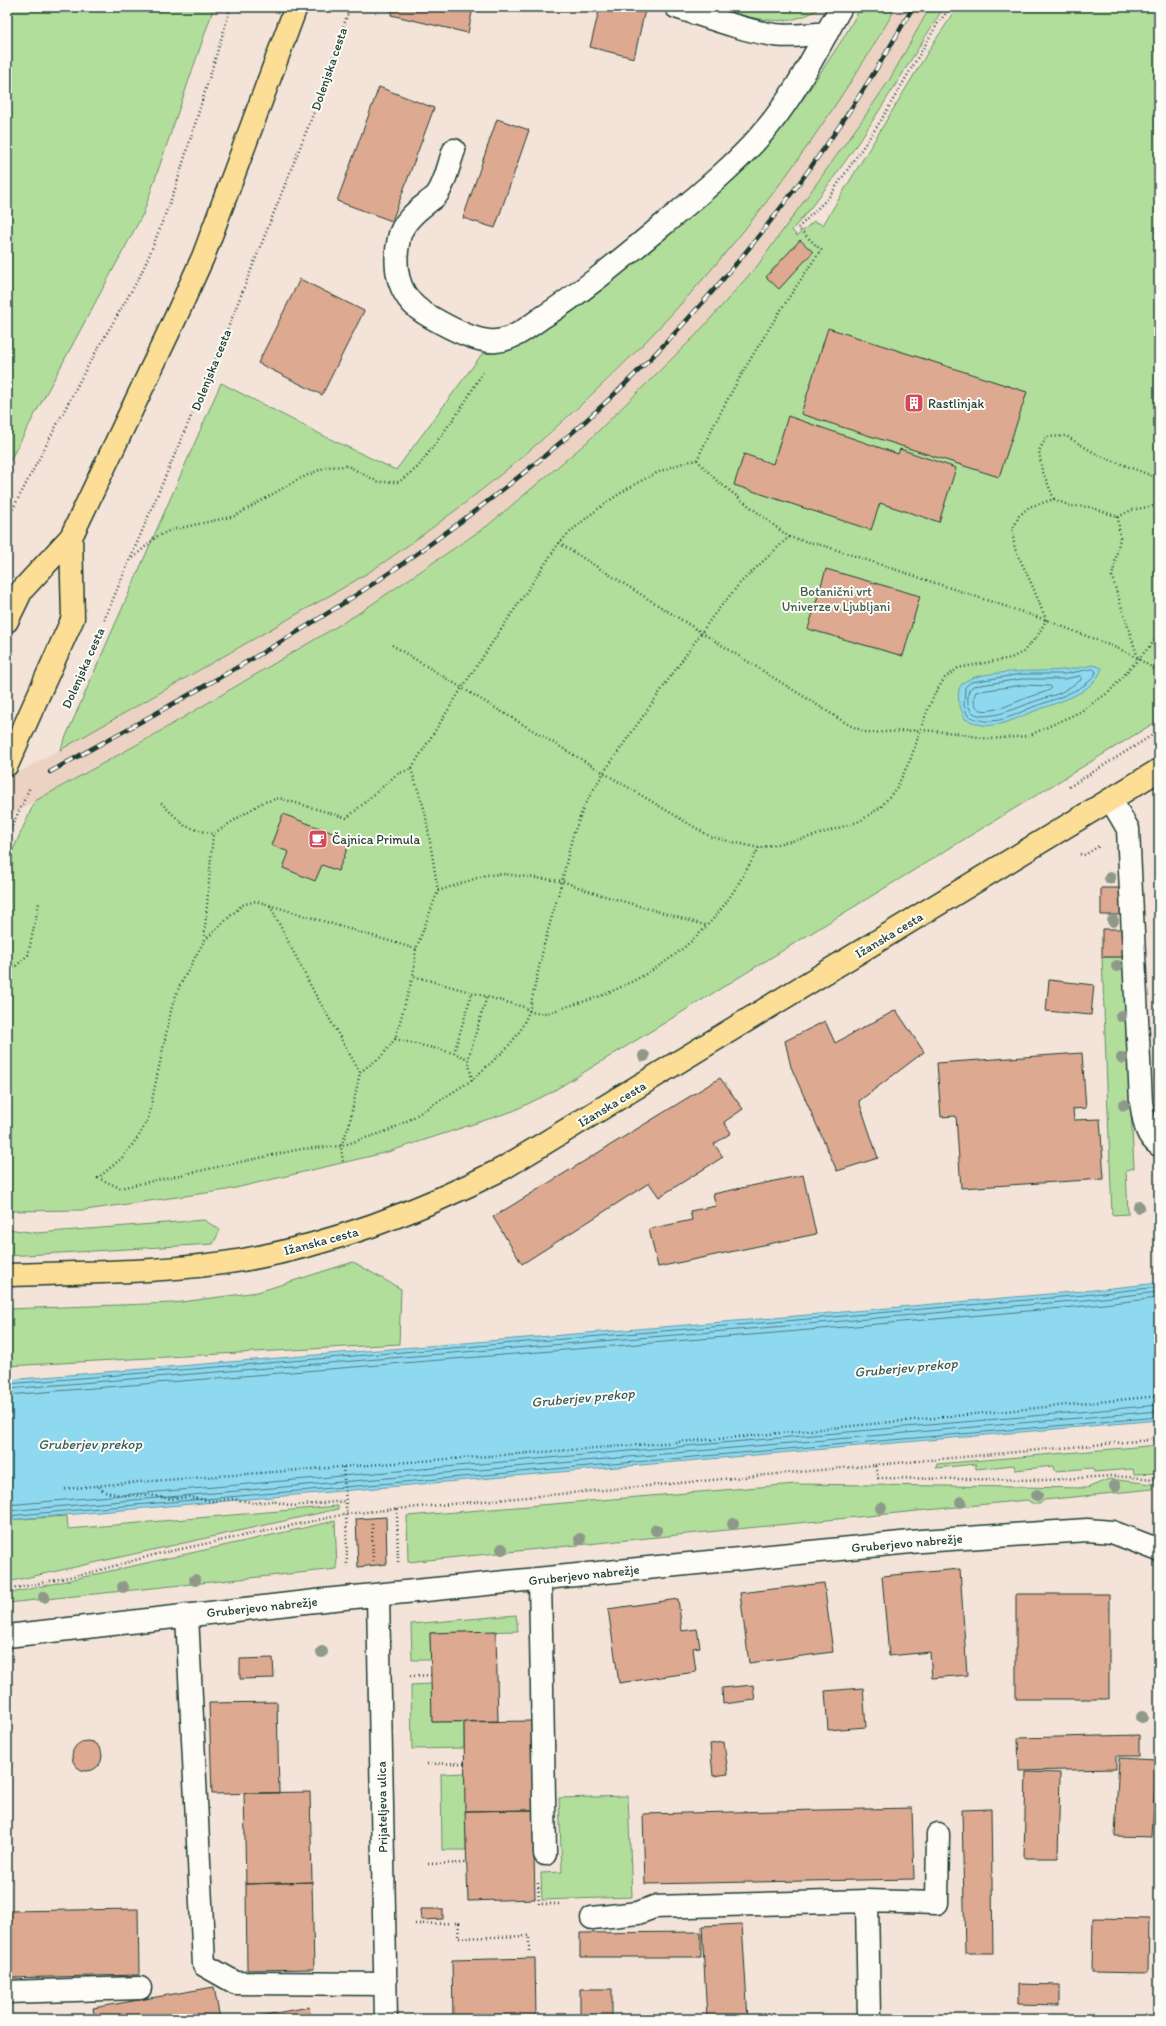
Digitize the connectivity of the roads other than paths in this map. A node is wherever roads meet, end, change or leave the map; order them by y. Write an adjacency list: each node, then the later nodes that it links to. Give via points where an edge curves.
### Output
1 (296, 7): 6 (main road, via 203,257)
2 (676, 7): 4 (street, via 774,35 803,36)
3 (841, 7): 4 (street)
4 (827, 33): 5 (street, via 795,91 760,136 698,196 613,267 560,306 508,339 495,342 445,325 422,313 406,298 398,282 396,262 399,237 406,222 438,194)
5 (454, 150)
6 (71, 536): 7 (main road); 9 (main road, via 73,618)
7 (15, 595): 8 (main road)
8 (7, 621)
9 (7, 765)
10 (1159, 770): 11 (main road, Ižanska cesta)
11 (1111, 800): 12 (street, via 1128,829 1141,1102 1145,1127); 13 (main road, Ižanska cesta, via 502,1169 415,1211 357,1232 243,1260 160,1268)
12 (1158, 1150)
13 (7, 1275)
14 (1159, 1550): 15 (street, Gruberjevo nabrežje, via 1112,1532 1087,1530 921,1541)
15 (540, 1579): 16 (street, Gruberjevo nabrežje); 20 (street)
16 (378, 1595): 17 (street, Gruberjevo nabrežje); 23 (street, Prijateljeva ulica)
17 (187, 1615): 18 (street, Gruberjevo nabrežje); 23 (street, via 204,1965 236,1983)
18 (7, 1636)
19 (938, 1834): 21 (street, via 937,1903)
20 (545, 1854)
21 (868, 1901): 22 (street, via 654,1907 638,1913); 27 (street)
22 (592, 1918)
23 (385, 1984): 26 (street, Prijateljeva ulica)
24 (140, 1988): 25 (street)
25 (7, 1992)
26 (386, 2019)
27 (869, 2019)

